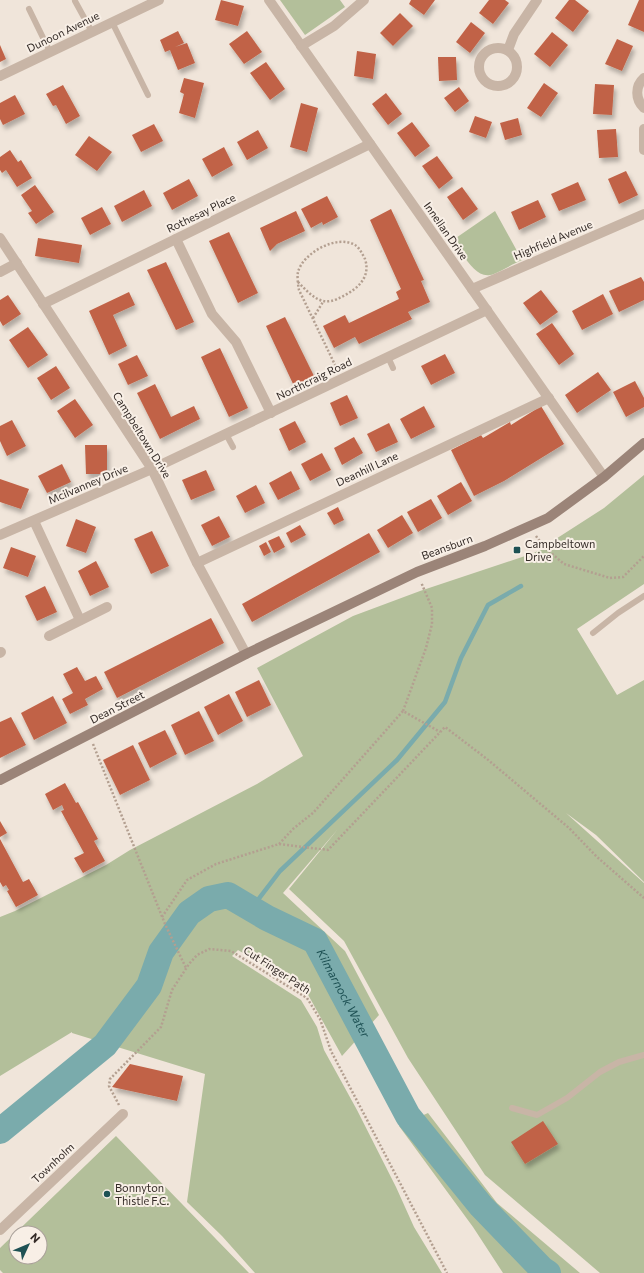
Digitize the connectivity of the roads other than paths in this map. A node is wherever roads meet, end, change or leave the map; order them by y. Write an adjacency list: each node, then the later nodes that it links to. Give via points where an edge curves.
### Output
1 (158, 0): 7 (street, Dunoon Avenue)
2 (269, 0): 9 (street, Innellan Drive)
3 (364, 0): 9 (street, via 334,26)
4 (537, 0): 10 (street, via 514,34)
5 (75, 1): 8 (lane)
6 (29, 10): 11 (lane)
7 (112, 22): 8 (street, Dunoon Avenue); 14 (lane)
8 (92, 32): 11 (street, Dunoon Avenue)
9 (301, 46): 17 (street, Innellan Drive)
10 (508, 50)
11 (50, 52): 12 (street, Dunoon Avenue)
12 (0, 76)
13 (644, 78): 15 (street, via 637,88 637,95)
14 (148, 95)
15 (644, 108)
16 (644, 129): 18 (street)
17 (370, 144): 21 (street, Rothesay Place); 24 (street, Innellan Drive)
18 (644, 150)
19 (644, 214): 24 (street, Highfield Avenue)
20 (0, 238): 22 (street, Campbeltown Drive)
21 (176, 239): 25 (street, Rothesay Place); 30 (street, via 212,314 236,342)
22 (17, 263): 23 (street); 25 (street, Campbeltown Drive)
23 (0, 272)
24 (472, 289): 26 (street, Innellan Drive)
25 (42, 304): 34 (street, Campbeltown Drive)
26 (487, 310): 27 (street, Northcraig Road); 29 (street, Innellan Drive)
27 (388, 356): 28 (lane); 30 (street, Northcraig Road)
28 (393, 368)
29 (548, 398): 35 (street, Innellan Drive); 38 (street, Deanhill Lane)
30 (271, 412): 31 (street, Northcraig Road)
31 (226, 434): 33 (lane); 34 (street, Northcraig Road)
32 (644, 443): 35 (main road, Beansburn)
33 (233, 447)
34 (152, 469): 36 (street, Mcilvanney Drive); 38 (street, Campbeltown Drive)
35 (604, 477): 44 (main road, Beansburn, via 548,518 417,572)
36 (34, 520): 37 (street, Mcilvanney Drive); 41 (street)
37 (0, 535)
38 (197, 563): 44 (street, Campbeltown Drive)
39 (644, 596): 42 (lane)
40 (107, 607): 41 (street)
41 (80, 620): 43 (street)
42 (593, 633)
43 (49, 636)
44 (246, 654): 45 (main road, Dean Street)
45 (0, 780)
46 (644, 1055): 47 (lane, via 619,1062 600,1072 567,1098 537,1115)
47 (512, 1108)
48 (123, 1114): 49 (street, Townholm)
49 (0, 1230)

